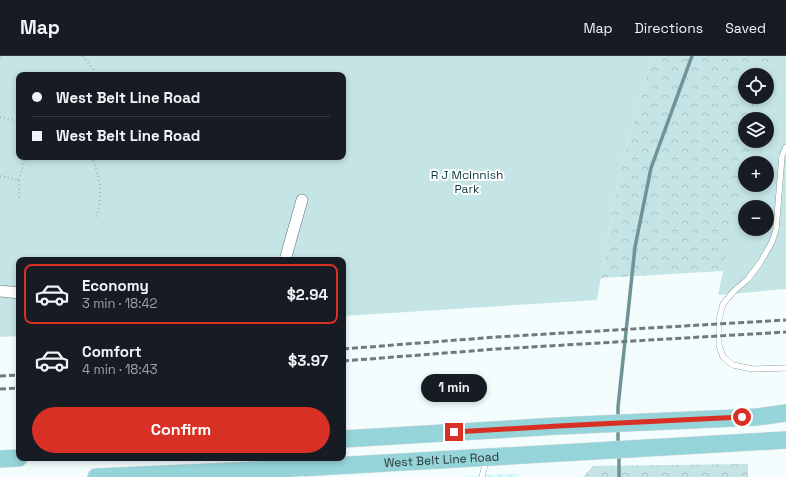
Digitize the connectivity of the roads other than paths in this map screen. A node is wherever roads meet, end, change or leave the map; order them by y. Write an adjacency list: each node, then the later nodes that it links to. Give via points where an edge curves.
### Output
1 (786, 147): 6 (lane, via 782,156 776,230 772,242 748,279 724,304 719,319 719,344 724,357 733,365 752,369)
2 (302, 200): 3 (street)
3 (286, 257)
4 (0, 291): 5 (street)
5 (16, 293)
6 (786, 368)
7 (786, 413): 8 (main road, via 757,417)
8 (346, 439)
9 (786, 440): 10 (main road, West Belt Line Road)
10 (486, 457): 13 (main road, West Belt Line Road); 15 (lane)
11 (16, 458): 12 (main road)
12 (0, 459)
13 (299, 468): 14 (main road, West Belt Line Road)
14 (96, 477)
15 (482, 477)

